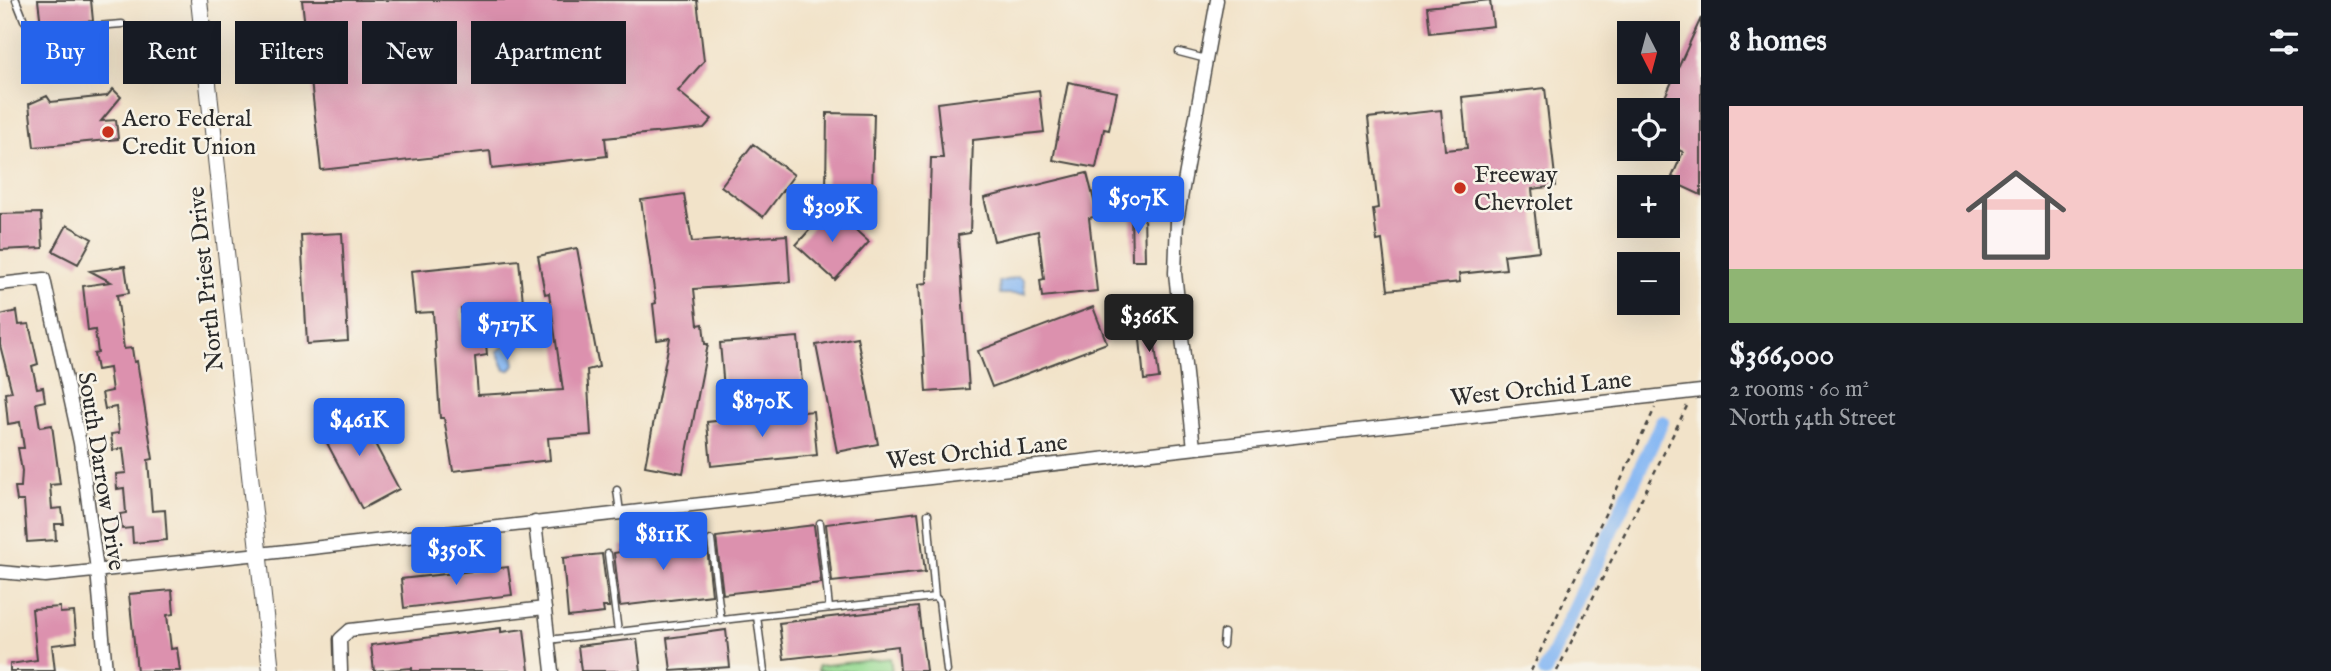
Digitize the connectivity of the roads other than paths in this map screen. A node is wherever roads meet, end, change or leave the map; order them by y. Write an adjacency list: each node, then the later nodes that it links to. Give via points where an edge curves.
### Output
1 (16, 0): 4 (lane, via 33,31)
2 (198, 0): 16 (main road, North Priest Drive)
3 (1217, 0): 6 (street)
4 (122, 24)
5 (1179, 52): 6 (lane)
6 (1206, 59): 9 (street, via 1178,207 1175,272)
7 (0, 284): 18 (street, South Darrow Drive, via 44,279 80,443)
8 (1698, 392): 9 (street, West Orchid Lane)
9 (1194, 448): 11 (street, West Orchid Lane)
10 (617, 490): 11 (lane)
11 (620, 512): 13 (street, West Orchid Lane)
12 (928, 514): 20 (lane)
13 (535, 522): 16 (street, West Orchid Lane); 21 (street)
14 (820, 523): 22 (lane)
15 (711, 540): 24 (lane)
16 (258, 554): 18 (street, West Orchid Lane); 30 (main road, North Priest Drive)
17 (608, 554): 25 (lane)
18 (97, 570): 19 (street, West Orchid Lane, via 45,576); 29 (street, South Darrow Drive)
19 (0, 572)
20 (935, 597): 22 (lane); 34 (lane)
21 (545, 608): 27 (street); 31 (street, via 350,629 340,639)
22 (829, 608): 23 (lane)
23 (757, 617): 24 (lane); 33 (lane)
24 (721, 621): 25 (lane)
25 (618, 632): 27 (lane)
26 (1224, 633): 28 (lane)
27 (548, 640): 32 (street)
28 (1223, 645)
29 (106, 671)
30 (271, 671)
31 (341, 671)
32 (552, 671)
33 (764, 671)
34 (947, 671)

